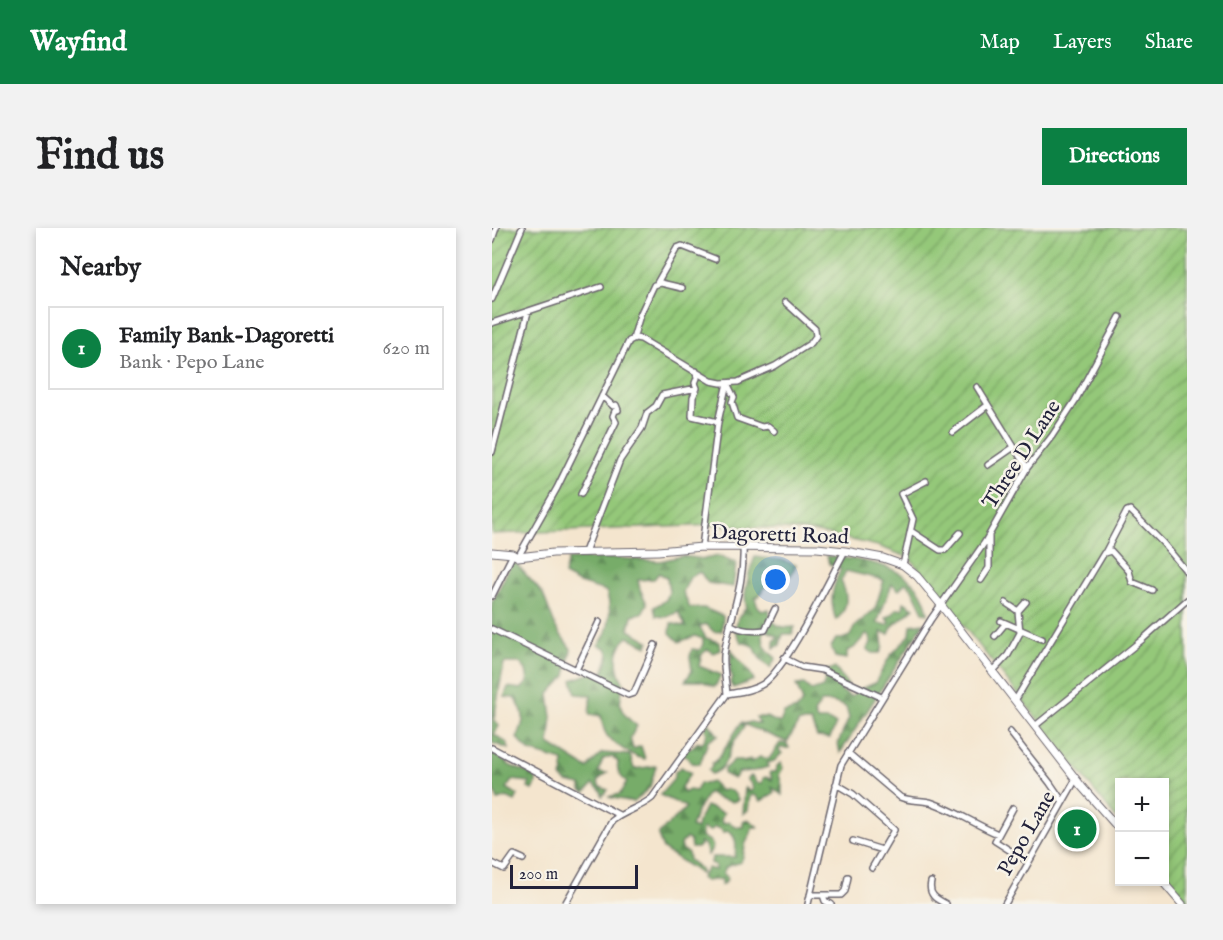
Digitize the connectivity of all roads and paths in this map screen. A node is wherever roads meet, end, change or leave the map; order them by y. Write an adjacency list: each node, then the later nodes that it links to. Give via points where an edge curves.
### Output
1 (496, 228): 3 (street)
2 (522, 228): 8 (street)
3 (492, 240)
4 (715, 260): 5 (street, via 682,246 677,248)
5 (657, 283): 7 (street); 13 (street, via 640,315)
6 (601, 286): 10 (street)
7 (682, 288)
8 (492, 299)
9 (785, 303): 15 (street, via 815,329 811,343 775,366)
10 (528, 312): 12 (street); 24 (street)
11 (1120, 317): 26 (street, Three D Lane, via 1070,408)
12 (493, 325)
13 (633, 339): 14 (street, via 641,339); 18 (street)
14 (696, 371): 15 (street, via 716,382); 17 (street)
15 (727, 383): 20 (street); 21 (street, via 737,418)
16 (977, 387): 19 (street)
17 (697, 388): 20 (street, via 692,416); 37 (street, via 662,395 647,413 621,460)
18 (602, 396): 28 (street, via 616,405 616,422); 38 (street, via 555,491)
19 (988, 405): 22 (street); 23 (street)
20 (718, 422): 32 (street)
21 (774, 430)
22 (953, 432)
23 (1014, 447): 25 (street); 26 (street)
24 (492, 452)
25 (988, 465)
26 (1027, 468): 31 (street, Three D Lane)
27 (926, 481): 29 (street, via 901,494 912,515)
28 (581, 494)
29 (911, 531): 30 (street, via 940,550 945,550); 39 (street)
30 (960, 533)
31 (989, 534): 41 (street, via 989,568); 47 (street, Three D Lane)
32 (702, 548): 33 (main road, Dagoretti Road); 37 (main road, Dagoretti Road)
33 (743, 548): 34 (main road, Dagoretti Road); 51 (street, via 743,571)
34 (845, 551): 39 (main road, Dagoretti Road); 57 (street)
35 (1106, 551): 40 (street, via 1130,510); 42 (street, via 1114,553 1129,571 1132,582); 62 (street)
36 (492, 552): 38 (main road, Dagoretti Road)
37 (585, 552): 38 (main road, Dagoretti Road)
38 (516, 556): 43 (street)
39 (903, 565): 47 (main road, Dagoretti Road)
40 (1187, 572)
41 (981, 580)
42 (1152, 590)
43 (492, 596)
44 (1187, 600): 63 (street)
45 (1026, 602): 49 (street)
46 (1006, 603): 49 (street)
47 (941, 605): 59 (main road, Dagoretti Road); 61 (street, Three D Lane)
48 (775, 609): 51 (street, via 765,630 753,632)
49 (1018, 612): 53 (street)
50 (599, 622): 58 (street)
51 (730, 624): 60 (street, via 724,658)
52 (492, 629): 58 (street)
53 (1020, 630): 54 (street, via 1003,622); 55 (street); 59 (street, via 1008,655)
54 (995, 636)
55 (1042, 639)
56 (655, 645): 58 (street, via 632,695)
57 (784, 658): 60 (street, via 762,684); 61 (street, via 802,667 822,670)
58 (576, 670)
59 (993, 671): 62 (main road, Dagoretti Road)
60 (727, 694): 71 (street, via 652,798)
61 (881, 697): 66 (street, Three D Lane)
62 (1016, 699): 63 (main road, Dagoretti Road)
63 (1035, 726): 67 (main road, Dagoretti Road)
64 (1010, 732): 69 (street)
65 (492, 748): 71 (street)
66 (848, 753): 68 (street, Three D Lane); 73 (street, via 900,797 935,803)
67 (1077, 779): 69 (street, Pepo Lane); 72 (main road, Dagoretti Road)
68 (836, 784): 75 (street, via 854,794 894,830); 83 (street, Three D Lane)
69 (1063, 802): 77 (street, Pepo Lane)
70 (1013, 808): 73 (street)
71 (619, 815): 85 (street)
72 (1115, 825)
73 (998, 834): 77 (street, via 996,843)
74 (853, 841): 75 (street)
75 (882, 850): 79 (street)
76 (523, 859): 78 (street, via 514,855 504,869)
77 (1028, 862): 89 (street, Pepo Lane)
78 (492, 863)
79 (872, 868)
80 (848, 877): 84 (street, via 843,894)
81 (931, 882): 88 (street, via 930,892)
82 (1166, 886): 90 (main road)
83 (810, 895): 84 (street); 86 (street, Three D Lane)
84 (823, 895): 87 (street)
85 (565, 904)
86 (808, 904)
87 (831, 904)
88 (946, 904)
89 (1005, 904)
90 (1182, 904)

